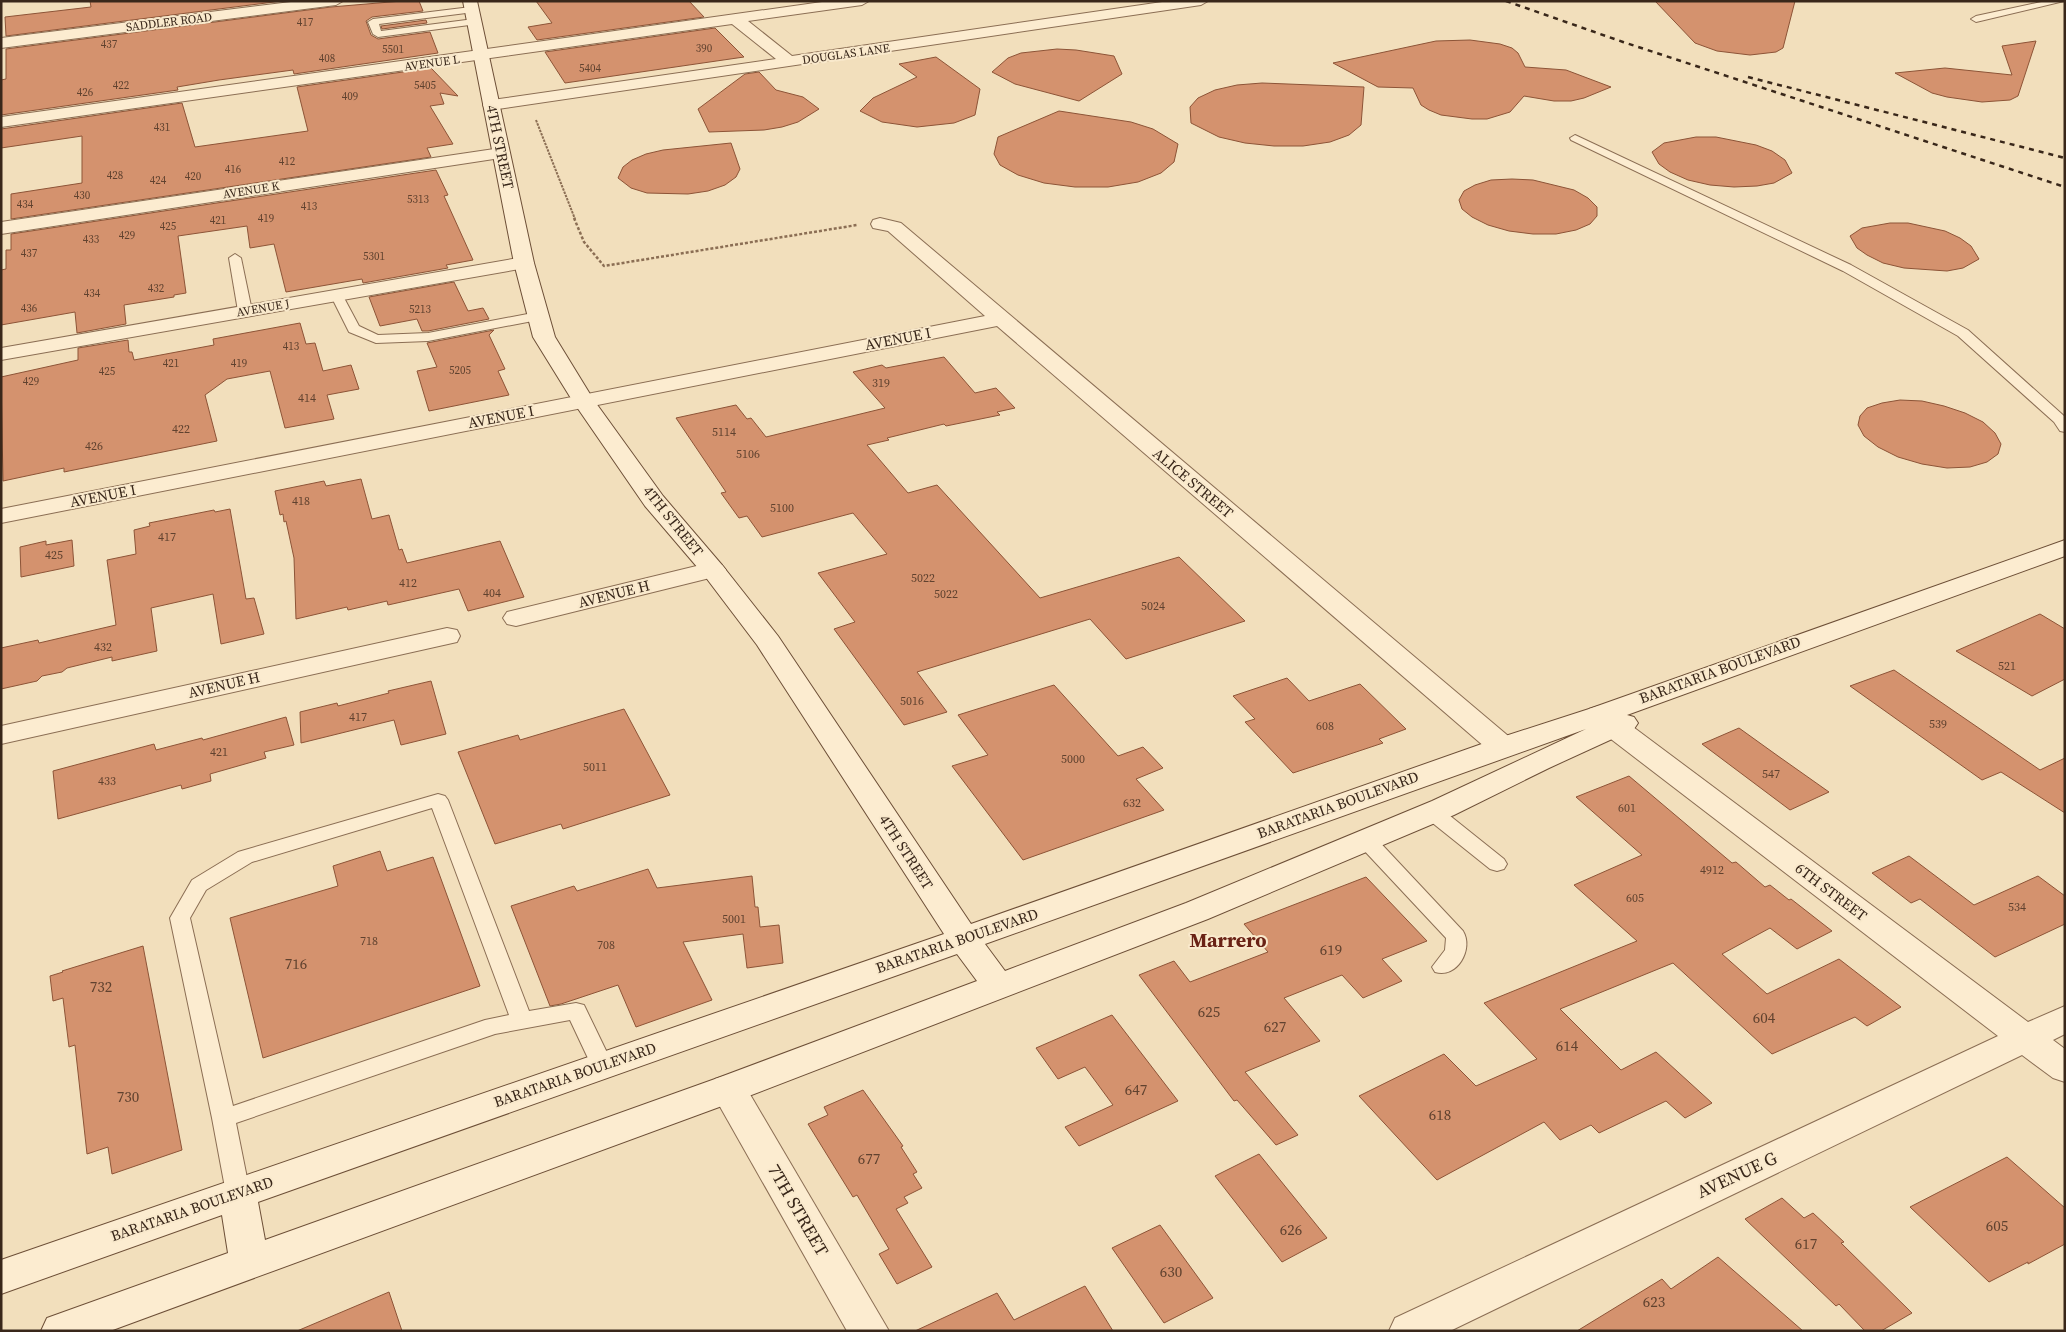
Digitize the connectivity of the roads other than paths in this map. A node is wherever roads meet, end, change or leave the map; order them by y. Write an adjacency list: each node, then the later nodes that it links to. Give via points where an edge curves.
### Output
1 (336, 1): 5 (street, SADDLER ROAD)
2 (862, 1): 8 (street, AVENUE L)
3 (1202, 1): 11 (street, DOUGLAS LANE)
4 (2060, 1): 7 (lane)
5 (312, 3): 9 (street, SADDLER ROAD)
6 (472, 11): 6 (lane, via 378,34 373,22); 10 (street, 4TH STREET)
7 (1976, 19)
8 (737, 20): 10 (street, AVENUE L); 11 (street)
9 (1, 43)
10 (481, 56): 12 (street, 4TH STREET); 13 (street, AVENUE L)
11 (790, 62): 12 (street, DOUGLAS LANE)
12 (491, 105): 15 (street, 4TH STREET)
13 (1, 122)
14 (1575, 138): 26 (lane, via 1847,268 1963,333)
15 (501, 152): 17 (street, AVENUE K); 19 (street, 4TH STREET)
16 (880, 224): 23 (street, ALICE STREET, via 894,227)
17 (1, 228)
18 (235, 258): 21 (lane)
19 (524, 263): 20 (street, AVENUE J); 22 (street, 4TH STREET)
20 (338, 296): 21 (street, AVENUE J); 22 (lane, via 354,329 376,339 428,337)
21 (245, 311): 24 (street, AVENUE J)
22 (538, 316): 25 (street, 4TH STREET, via 544,337)
23 (1000, 319): 25 (street, AVENUE I); 34 (street, ALICE STREET)
24 (1, 354)
25 (583, 400): 27 (street, AVENUE I); 29 (street, 4TH STREET, via 654,501)
26 (2065, 428)
27 (1, 516)
28 (2065, 547): 32 (street, BARATARIA BOULEVARD, via 1911,601)
29 (712, 570): 30 (street, AVENUE H); 38 (street, 4TH STREET, via 768,642)
30 (516, 618)
31 (447, 636): 33 (street, AVENUE H)
32 (1606, 721): 34 (street, BARATARIA BOULEVARD); 35 (street, BARATARIA BOULEVARD); 43 (street, 6TH STREET)
33 (1, 735)
34 (1503, 746): 38 (street, BARATARIA BOULEVARD)
35 (1432, 812): 36 (street, BARATARIA BOULEVARD); 37 (lane)
36 (1366, 840): 39 (lane, via 1456,936 1456,952); 40 (street, BARATARIA BOULEVARD, via 1197,911)
37 (1497, 864)
38 (964, 939): 40 (street, 4TH STREET); 44 (street, BARATARIA BOULEVARD)
39 (1443, 967)
40 (999, 987): 46 (street, BARATARIA BOULEVARD)
41 (2065, 1019): 43 (street, AVENUE G)
42 (522, 1021): 44 (lane, via 576,1011); 47 (lane, via 493,1026); 47 (lane, via 438,800 245,857 199,885 180,918)
43 (2026, 1038): 45 (street, 6TH STREET); 53 (street, AVENUE G)
44 (602, 1065): 48 (street, BARATARIA BOULEVARD)
45 (2065, 1068)
46 (728, 1089): 49 (street, BARATARIA BOULEVARD); 52 (street, 7TH STREET)
47 (224, 1118): 48 (lane)
48 (238, 1193): 49 (street); 50 (street, BARATARIA BOULEVARD)
49 (249, 1262): 51 (street, BARATARIA BOULEVARD)
50 (1, 1276)
51 (61, 1331)
52 (869, 1331)
53 (1409, 1331)

